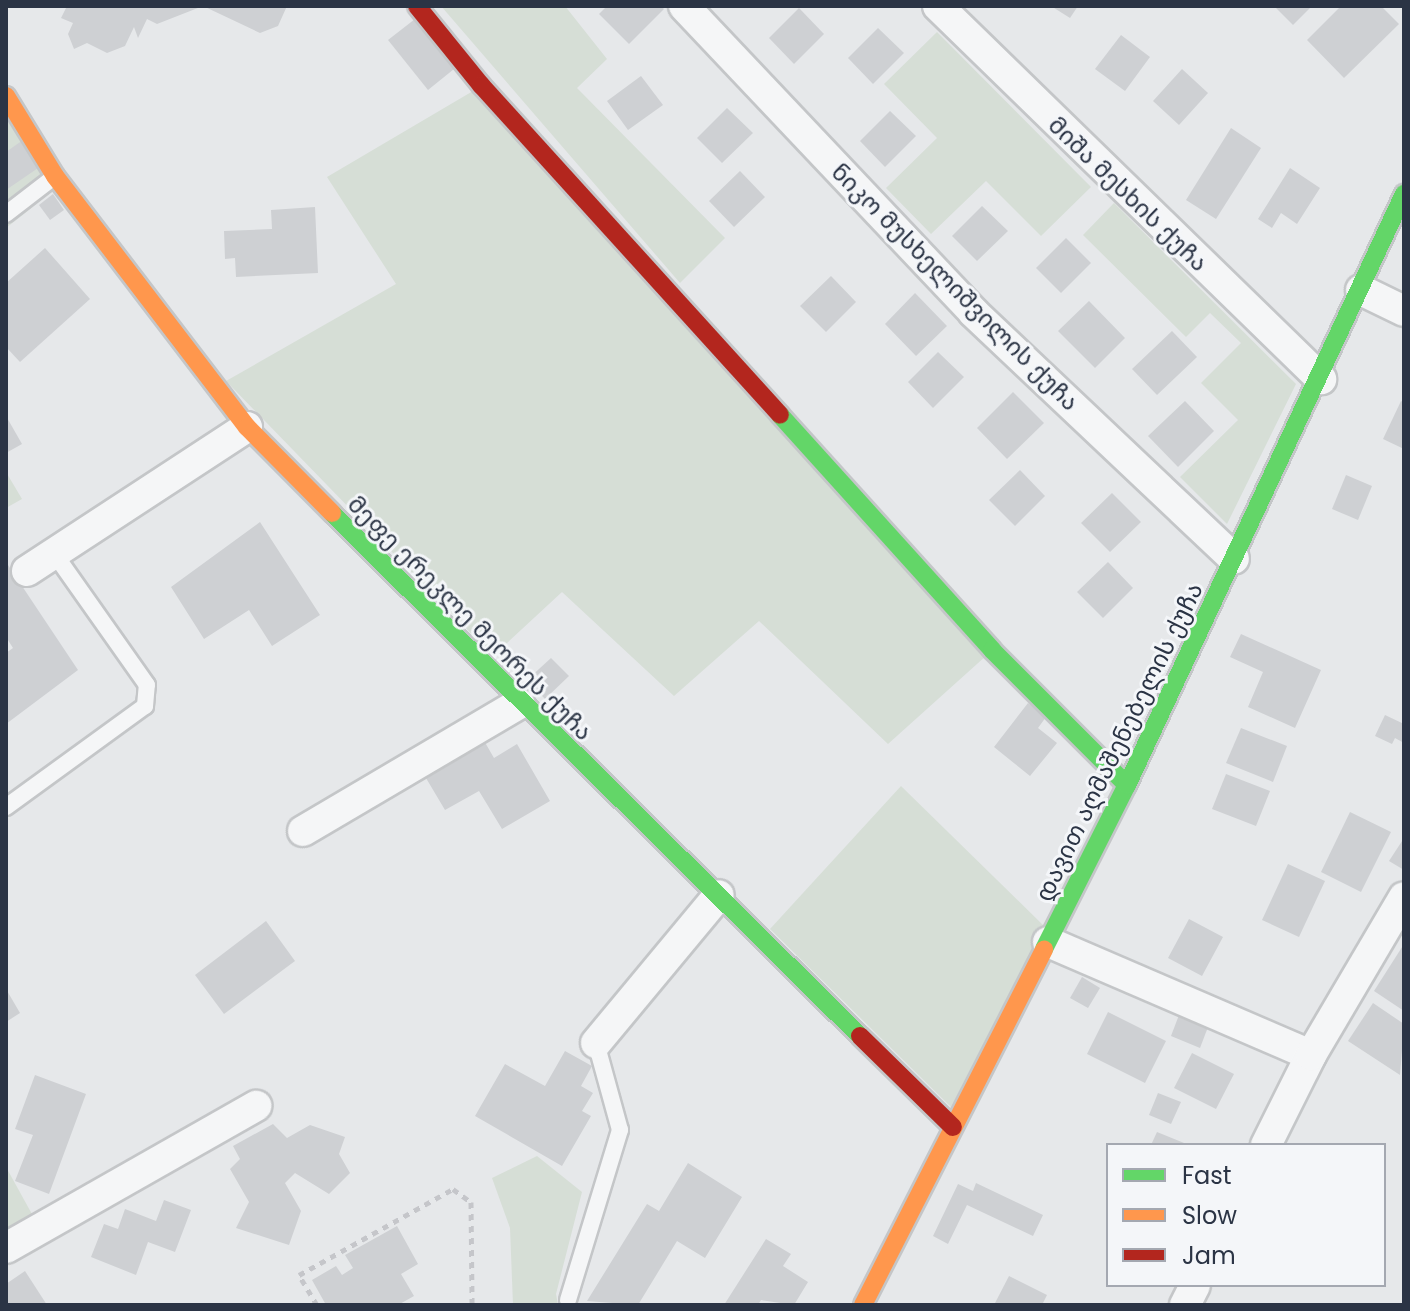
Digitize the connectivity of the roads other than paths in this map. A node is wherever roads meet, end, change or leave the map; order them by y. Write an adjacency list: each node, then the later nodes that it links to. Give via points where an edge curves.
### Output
1 (417, 6): 16 (street, via 481,85 971,627)
2 (684, 6): 13 (street, ნიკო მუსხელიშვილის ქუჩა, via 973,312)
3 (938, 6): 10 (street, მიშა მესხის ქუჩა)
4 (6, 96): 5 (street, მეფე ერეკლე მეორეს ქუჩა)
5 (55, 176): 7 (lane); 11 (street, მეფე ერეკლე მეორეს ქუჩა)
6 (1404, 194): 8 (street, დავით აღმაშენებელის ქუჩა)
7 (6, 214)
8 (1361, 290): 9 (street); 10 (street, დავით აღმაშენებელის ქუჩა)
9 (1404, 311)
10 (1321, 379): 13 (street, დავით აღმაშენებელის ქუჩა)
11 (247, 427): 12 (street); 15 (street, მეფე ერეკლე მეორეს ქუჩა)
12 (54, 553): 14 (street); 17 (lane, via 147,685 145,706)
13 (1234, 559): 16 (street, დავით აღმაშენებელის ქუჩა)
14 (27, 571)
15 (519, 704): 18 (street); 19 (street, მეფე ერეკლე მეორეს ქუჩა)
16 (1127, 785): 21 (street, დავით აღმაშენებელის ქუჩა)
17 (6, 807)
18 (303, 831)
19 (719, 895): 22 (street); 25 (street, მეფე ერეკლე მეორეს ქუჩა)
20 (1404, 897): 23 (street)
21 (1048, 942): 23 (street); 25 (street, დავით აღმაშენებელის ქუჩა)
22 (596, 1043): 29 (lane, via 620,1130)
23 (1311, 1055): 26 (street)
24 (256, 1106): 27 (street)
25 (953, 1127): 30 (street, დავით აღმაშენებელის ქუჩა)
26 (1267, 1143)
27 (6, 1248)
28 (1194, 1287): 31 (street)
29 (568, 1300)
30 (863, 1305)
31 (1185, 1305)

